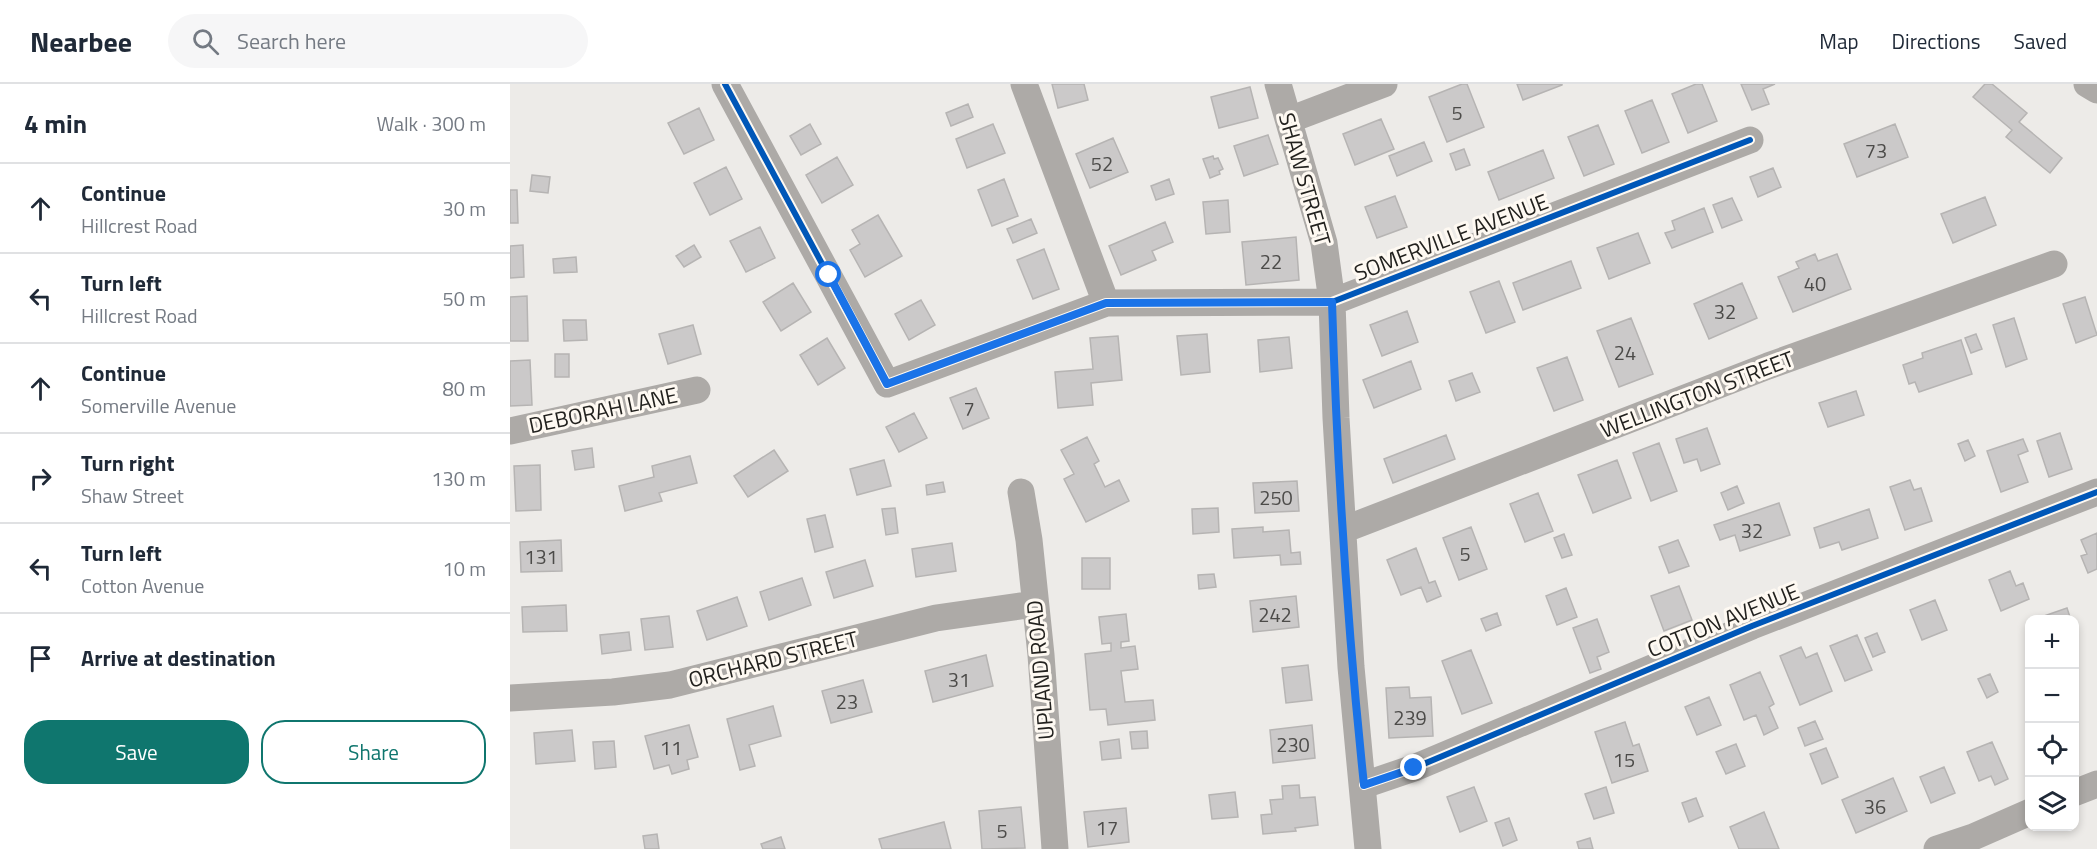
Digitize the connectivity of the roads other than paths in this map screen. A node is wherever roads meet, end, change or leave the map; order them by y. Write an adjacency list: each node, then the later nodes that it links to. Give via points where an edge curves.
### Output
1 (725, 84): 11 (street, SOMERVILLE AVENUE, via 887,384)
2 (1024, 84): 11 (street)
3 (1278, 84): 7 (street, SHAW STREET)
4 (1384, 84): 7 (street)
5 (2087, 84): 6 (street)
6 (2097, 90)
7 (1289, 120): 10 (street, SHAW STREET, via 1324,243)
8 (1750, 140): 10 (street, SOMERVILLE AVENUE)
9 (2054, 264): 16 (street, WELLINGTON STREET, via 1768,366)
10 (1332, 302): 11 (street, SOMERVILLE AVENUE); 16 (street, SHAW STREET)
11 (1106, 303)
12 (697, 390): 13 (street, DEBORAH LANE)
13 (510, 430)
14 (1021, 492): 17 (street, UPLAND ROAD)
15 (2097, 492): 20 (street, COTTON AVENUE, via 1752,626 1414,768)
16 (1343, 530): 20 (street, SHAW STREET, via 1351,667)
17 (1034, 604): 18 (street, ORCHARD STREET, via 936,618 670,685); 24 (street, UPLAND ROAD)
18 (510, 698)
19 (2097, 784): 21 (street)
20 (1364, 785): 25 (street, SHAW STREET)
21 (2079, 791)
22 (2025, 816): 23 (street)
23 (1975, 843): 26 (street)
24 (1055, 849)
25 (1368, 849)
26 (1937, 849)

